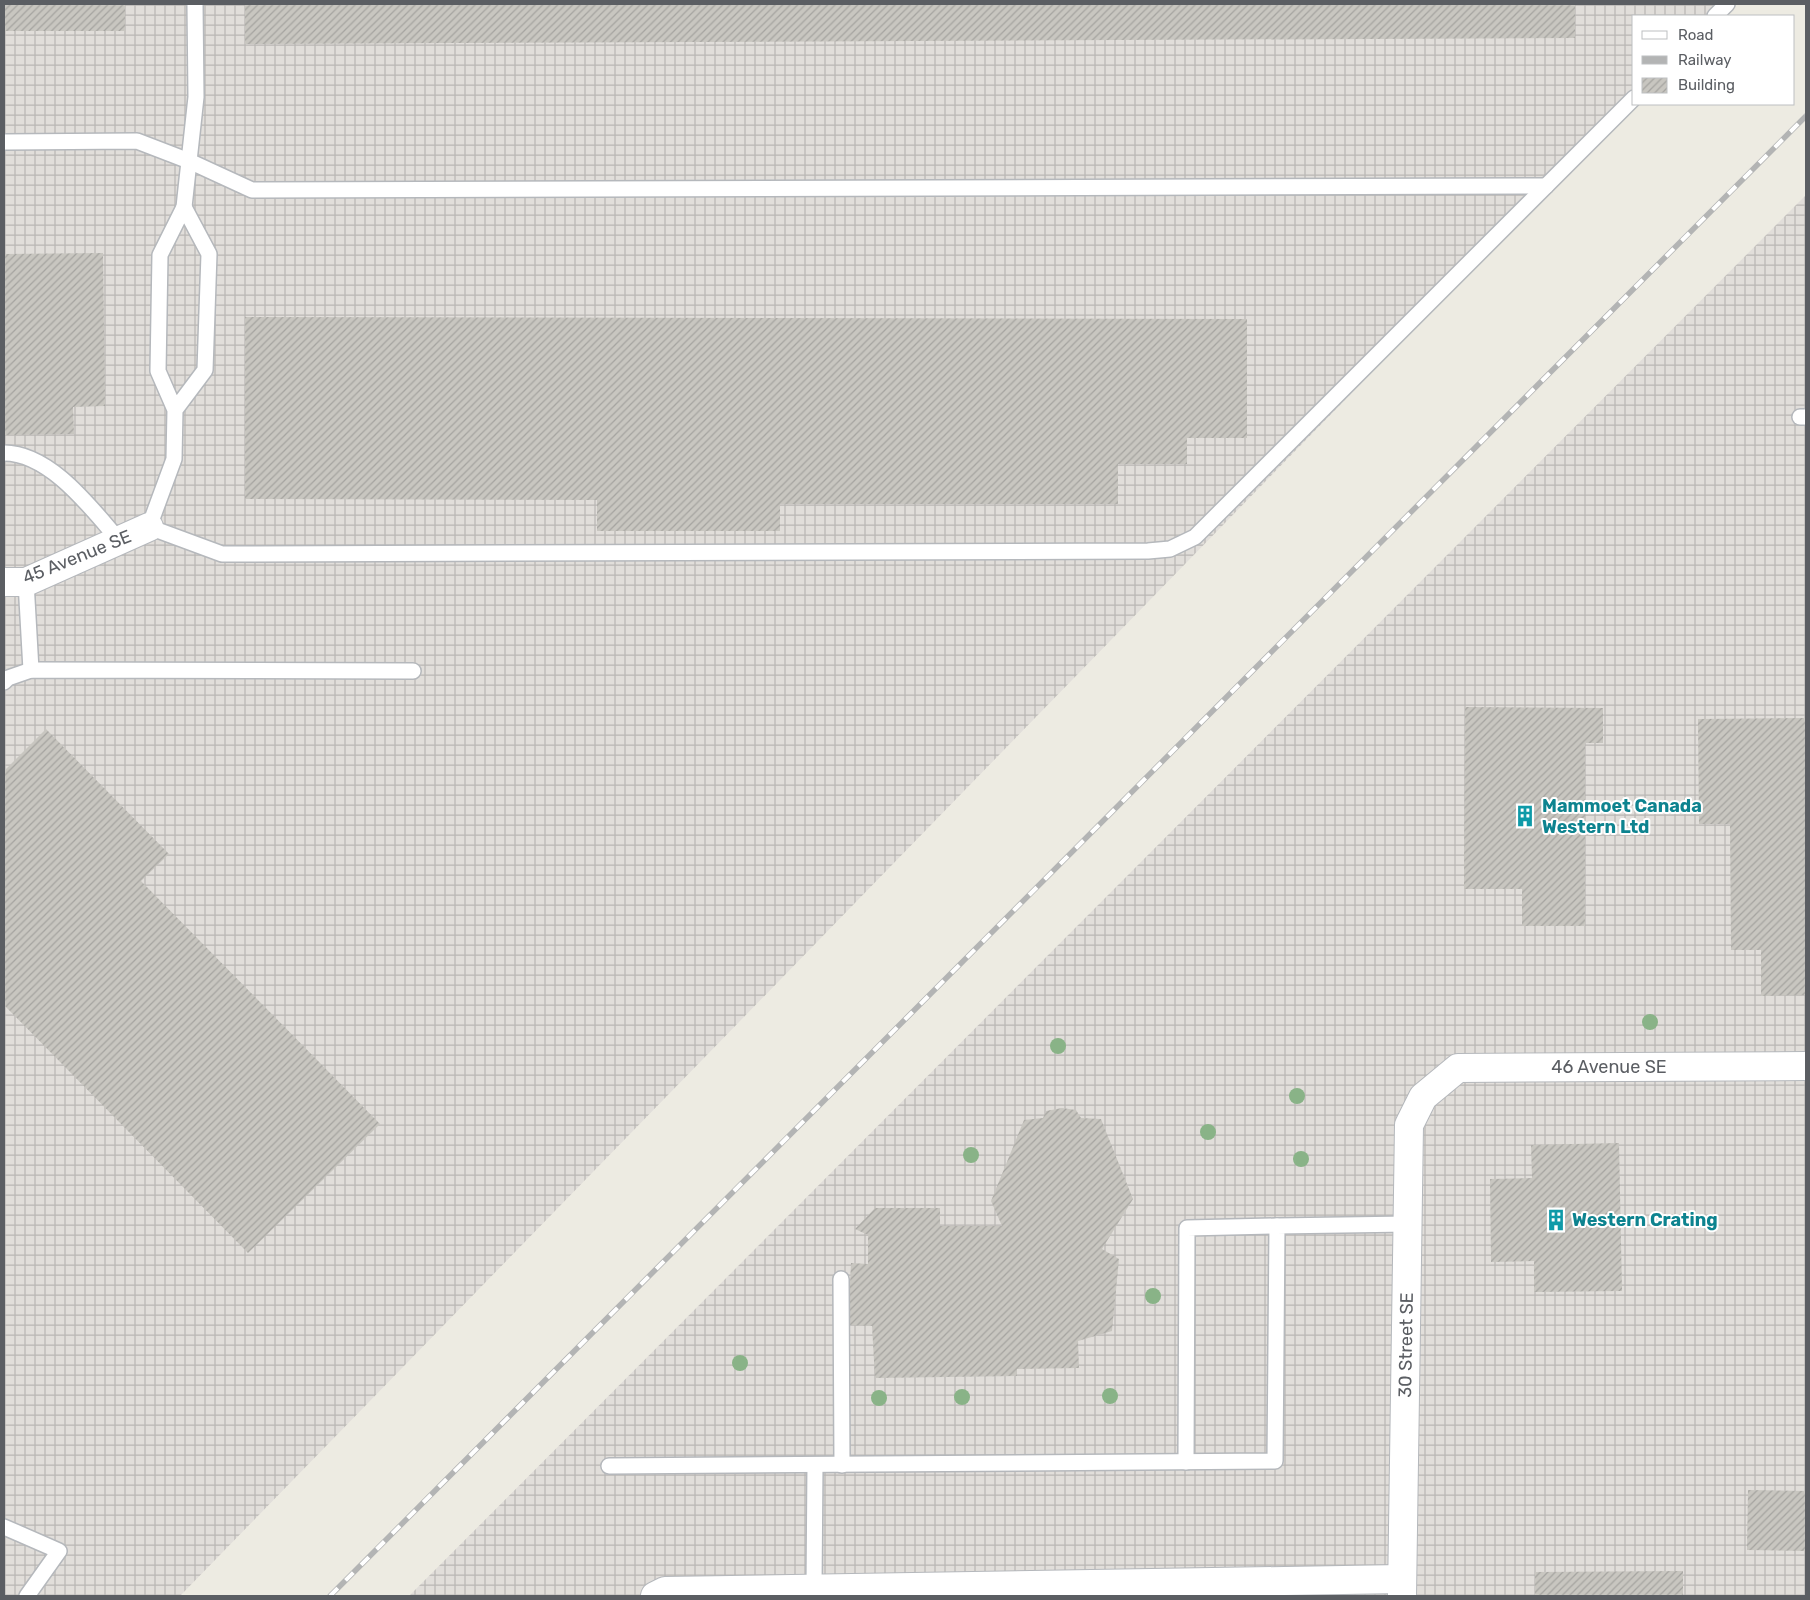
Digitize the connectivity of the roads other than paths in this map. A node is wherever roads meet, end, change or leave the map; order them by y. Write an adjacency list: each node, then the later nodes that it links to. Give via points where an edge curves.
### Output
1 (195, 4): 6 (lane, via 196,97)
2 (1727, 4): 3 (lane)
3 (1716, 15)
4 (1632, 100): 7 (lane)
5 (4, 142): 6 (lane, via 137,141)
6 (189, 162): 7 (lane, via 252,190); 8 (lane)
7 (1546, 186): 11 (lane, via 1195,537 1170,549 222,554)
8 (184, 207): 9 (lane, via 160,255 158,371); 9 (lane, via 209,254 205,370)
9 (175, 410): 11 (lane, via 174,459)
10 (4, 453): 12 (lane, via 35,461 71,486)
11 (149, 527): 12 (street, 45 Avenue SE)
12 (118, 539): 13 (street, 45 Avenue SE)
13 (15, 582): 14 (lane)
14 (30, 670): 15 (lane); 16 (lane)
15 (413, 671)
16 (4, 682)
17 (1806, 1066): 18 (street, 46 Avenue SE, via 1458,1068)
18 (1423, 1097): 19 (street, 30 Street SE, via 1409,1125)
19 (1408, 1224): 20 (lane); 28 (street, 30 Street SE)
20 (1277, 1226): 22 (lane, via 1187,1228); 22 (lane, via 1276,1461)
21 (841, 1279): 24 (lane)
22 (1186, 1462): 24 (lane)
23 (815, 1465): 24 (lane); 25 (lane); 27 (lane)
24 (842, 1465)
25 (609, 1466)
26 (4, 1527): 29 (lane, via 59,1551)
27 (814, 1588): 28 (street); 30 (street, via 666,1591)
28 (1402, 1588)
29 (27, 1596)
30 (655, 1596)

